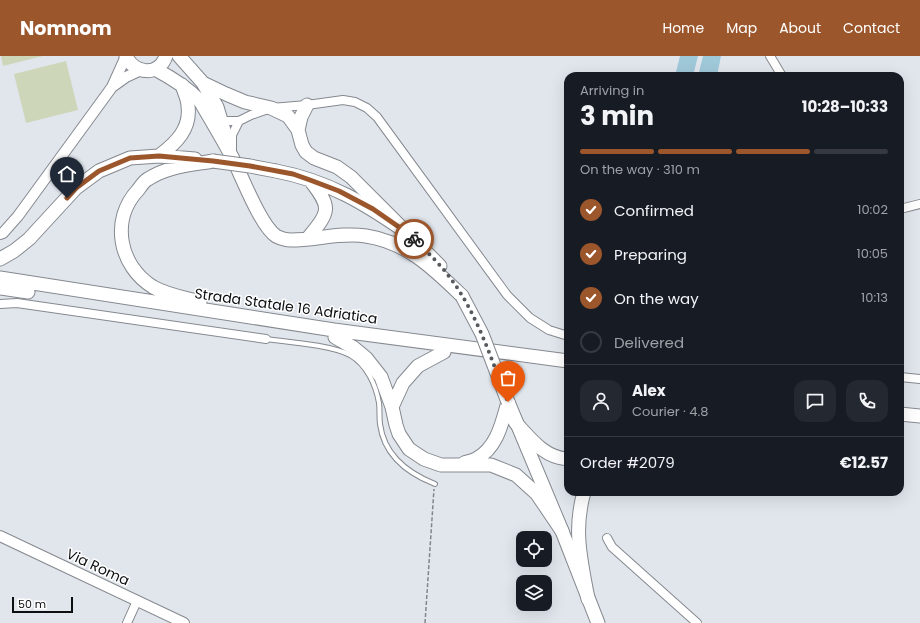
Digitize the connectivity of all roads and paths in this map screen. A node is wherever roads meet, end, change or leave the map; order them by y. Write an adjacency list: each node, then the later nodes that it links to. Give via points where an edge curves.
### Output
1 (126, 56): 6 (main road, via 129,63); 10 (street)
2 (166, 56): 5 (main road)
3 (179, 56): 8 (main road)
4 (770, 56): 7 (street)
5 (155, 69): 6 (main road); 9 (main road)
6 (141, 70): 10 (street)
7 (780, 72)
8 (203, 83): 12 (main road, via 245,102); 13 (main road, via 216,107)
9 (182, 85): 13 (main road); 16 (main road, via 189,116 184,133 173,146)
10 (112, 87): 22 (street, via 18,216)
11 (307, 105): 12 (street); 15 (main road); 31 (street, via 343,100 367,108 377,117 506,295 530,318 549,330)
12 (271, 108): 14 (street); 15 (main road, via 288,116)
13 (216, 120): 14 (street); 17 (main road)
14 (239, 121): 17 (street, via 232,135)
15 (298, 130): 23 (main road, via 306,152 351,177)
16 (159, 156): 18 (main road); 25 (main road, via 130,158 99,171 76,188 29,239)
17 (232, 156): 24 (main road, via 266,225 276,236 289,241)
18 (213, 161): 19 (main road, bridge, via 293,174); 30 (main road, via 172,168 148,179 130,198 122,218 121,237 126,256 136,272 164,292 192,300)
19 (310, 180): 23 (main road, via 339,191 373,209); 24 (main road, via 323,196 326,209 322,221)
20 (920, 204): 21 (street)
21 (904, 208)
22 (0, 234)
23 (409, 234): 28 (main road, via 448,275)
24 (308, 238): 28 (main road, via 366,236 394,244 430,266)
25 (0, 259)
26 (0, 278): 30 (main road, Strada Statale 16 Adriatica)
27 (0, 288): 32 (main road, Strada Statale 16 Adriatica)
28 (462, 296): 39 (main road, bridge, via 482,334)
29 (0, 304): 33 (street, via 17,303)
30 (357, 333): 35 (main road, Strada Statale 16 Adriatica)
31 (564, 335)
32 (335, 338): 34 (main road, Strada Statale 16 Adriatica); 41 (main road, via 354,348 382,377)
33 (266, 339): 48 (lane, via 332,349 349,355 360,363 375,388 380,426 386,445 395,459 410,472)
34 (444, 352): 36 (main road, Strada Statale 16 Adriatica); 41 (main road, via 418,366 403,383)
35 (564, 366)
36 (564, 366)
37 (904, 377): 38 (street)
38 (920, 379)
39 (508, 402): 45 (main road); 47 (main road, via 500,430 488,450 475,460)
40 (904, 405): 42 (main road)
41 (392, 407): 47 (main road, via 399,434 409,448 429,461 441,465)
42 (920, 407)
43 (904, 414): 44 (main road)
44 (920, 416)
45 (515, 422): 46 (main road, via 535,444 550,455); 50 (main road)
46 (564, 458)
47 (456, 465): 50 (main road, via 491,465 516,475 537,494)
48 (435, 484): 57 (path)
49 (583, 496): 53 (main road, via 578,520 579,548)
50 (562, 531): 53 (main road)
51 (0, 536): 54 (street, Via Roma)
52 (607, 538): 59 (street, via 612,547)
53 (588, 599): 58 (main road)
54 (137, 601): 55 (street); 56 (street, Via Roma)
55 (127, 623)
56 (184, 623)
57 (425, 623)
58 (598, 623)
59 (697, 623)

